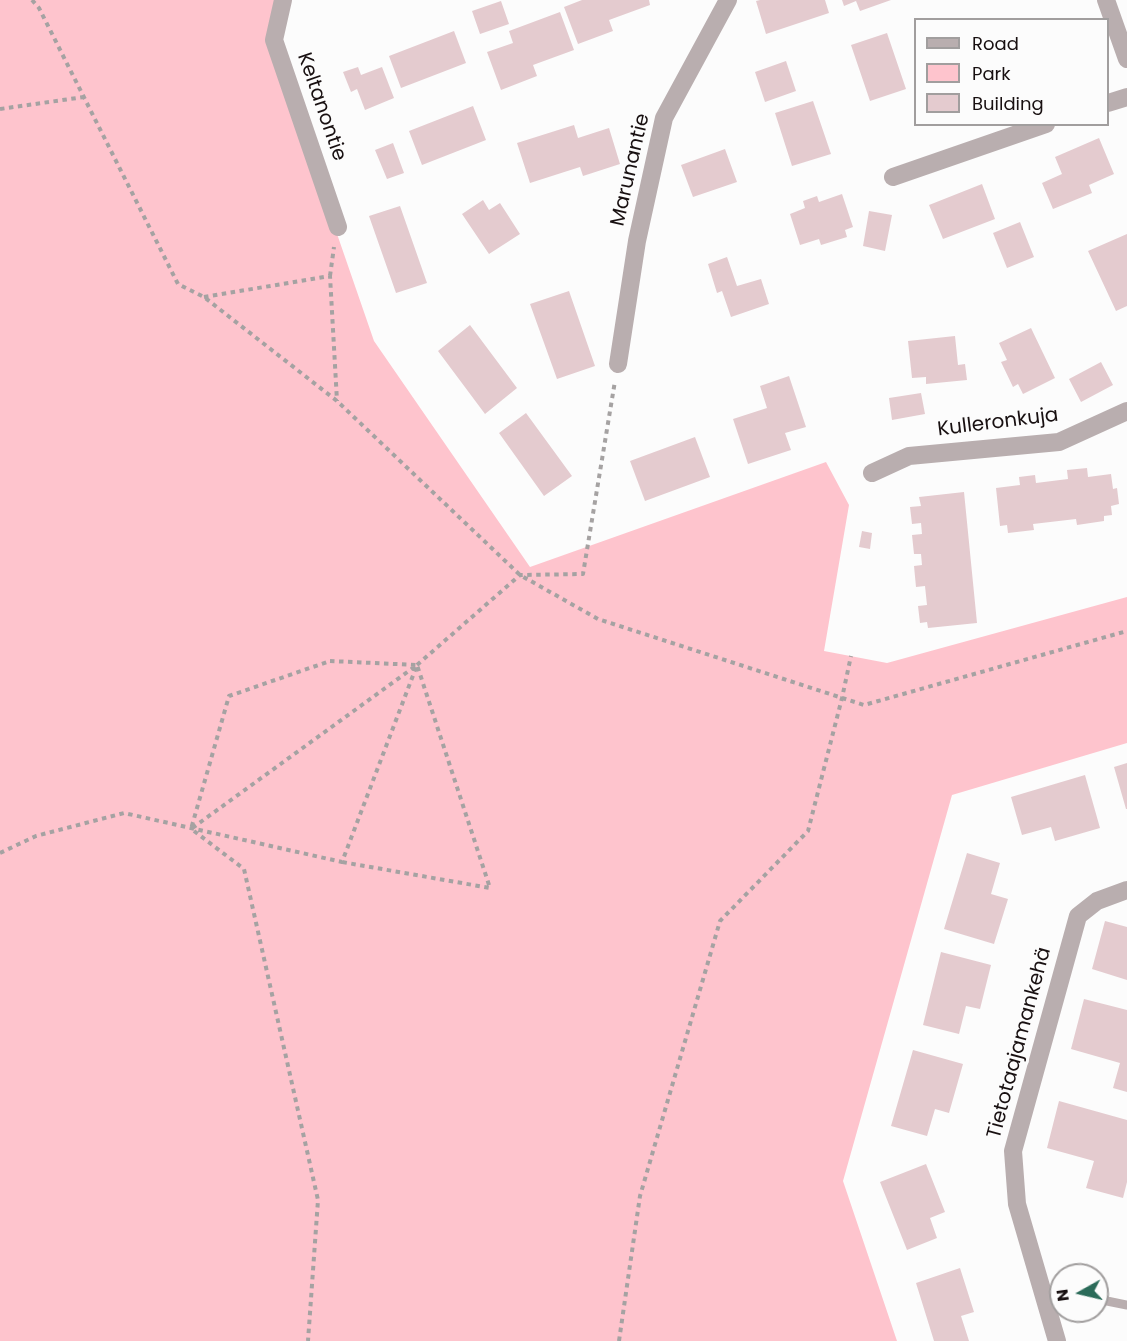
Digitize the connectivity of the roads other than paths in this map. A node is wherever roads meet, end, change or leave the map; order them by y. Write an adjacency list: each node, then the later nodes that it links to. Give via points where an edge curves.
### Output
1 (283, 0): 9 (street, Keltanontie, via 274,40)
2 (728, 0): 10 (street, Marunantie, via 664,118 637,241)
3 (1106, 0): 4 (street)
4 (1127, 59)
5 (1127, 97): 6 (street)
6 (1109, 102)
7 (1040, 126): 8 (street)
8 (893, 177)
9 (338, 227)
10 (618, 364)
11 (1127, 411): 12 (street, Kulleronkuja, via 1059,442 909,456)
12 (872, 473)
13 (1127, 890): 14 (street, Tietotaajamankehä, via 1097,901 1078,916 1012,1151 1017,1204)
14 (1042, 1289): 15 (lane); 18 (street, Tietotaajamankehä)
15 (1049, 1290)
16 (1109, 1301): 17 (lane)
17 (1127, 1305)
18 (1056, 1341)

